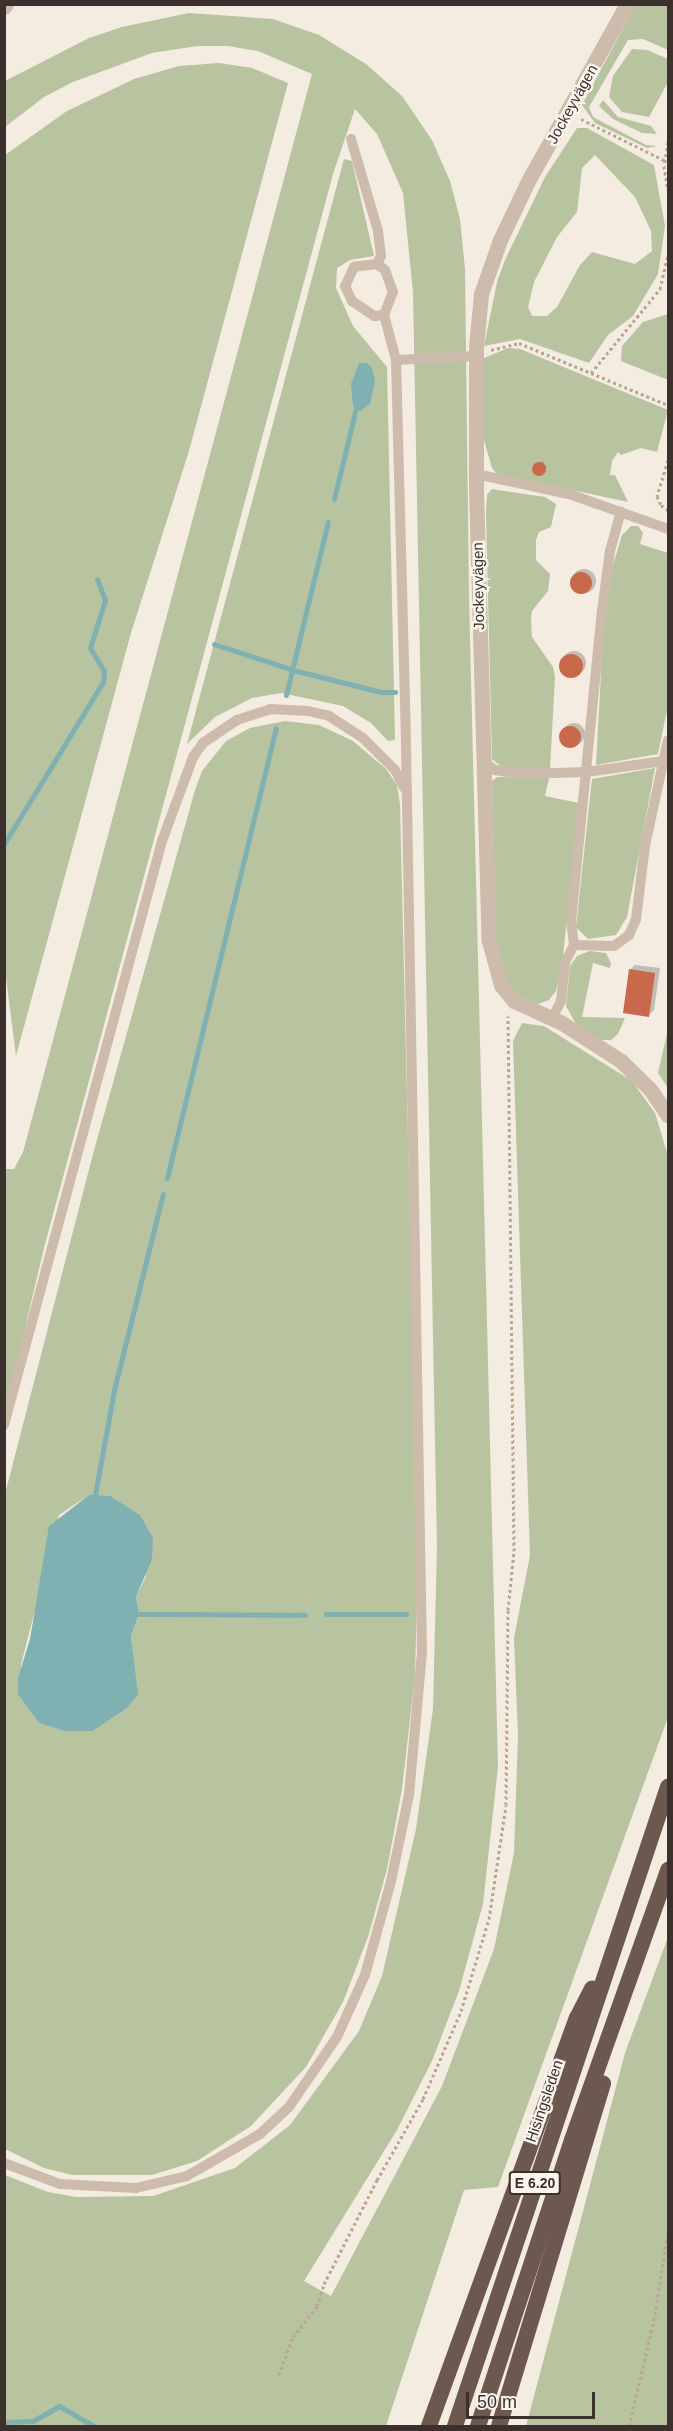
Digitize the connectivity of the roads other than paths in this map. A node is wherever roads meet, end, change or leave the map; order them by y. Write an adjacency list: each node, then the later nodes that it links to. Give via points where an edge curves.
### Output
1 (627, 4): 5 (street, Jockeyvägen, via 500,240 482,294)
2 (351, 139): 3 (lane, via 378,231 381,256)
3 (377, 264): 4 (lane, via 385,270 393,292); 4 (lane, via 366,262 354,267 345,286 361,310)
4 (384, 315): 6 (lane)
5 (476, 356): 6 (lane); 7 (street, Jockeyvägen)
6 (396, 360): 14 (lane)
7 (476, 474): 8 (lane, via 572,495); 12 (street, Jockeyvägen)
8 (621, 511): 9 (lane); 13 (lane, via 610,551 602,611)
9 (669, 529)
10 (669, 740): 11 (lane)
11 (663, 761): 13 (lane); 15 (lane, via 636,919 629,935 614,946)
12 (484, 762): 13 (lane, via 505,773); 16 (street, Jockeyvägen, via 489,941 501,985 514,1000)
13 (587, 772): 15 (lane, via 571,921)
14 (405, 790): 18 (lane, via 395,770 363,738 329,716 308,711 270,709 237,720 203,743 193,757 162,841); 23 (lane, via 422,1653 409,1795 365,1975 337,2037 289,2107 260,2134 209,2165 163,2183 110,2189 38,2179)
15 (574, 945): 16 (lane, via 565,962 561,1000)
16 (552, 1018): 17 (street, via 621,1061 650,1089)
17 (669, 1116)
18 (4, 1425)
19 (669, 1787): 21 (highway, Hisingsleden / E 6.20)
20 (669, 1870): 22 (highway, E 6.20)
21 (618, 1940): 24 (highway, via 577,2018); 25 (highway, Hisingsleden / E 6.20)
22 (639, 1947): 26 (highway, E 6.20); 27 (highway, via 592,2121)
23 (4, 2163)
24 (429, 2427)
25 (455, 2427)
26 (478, 2427)
27 (499, 2427)

